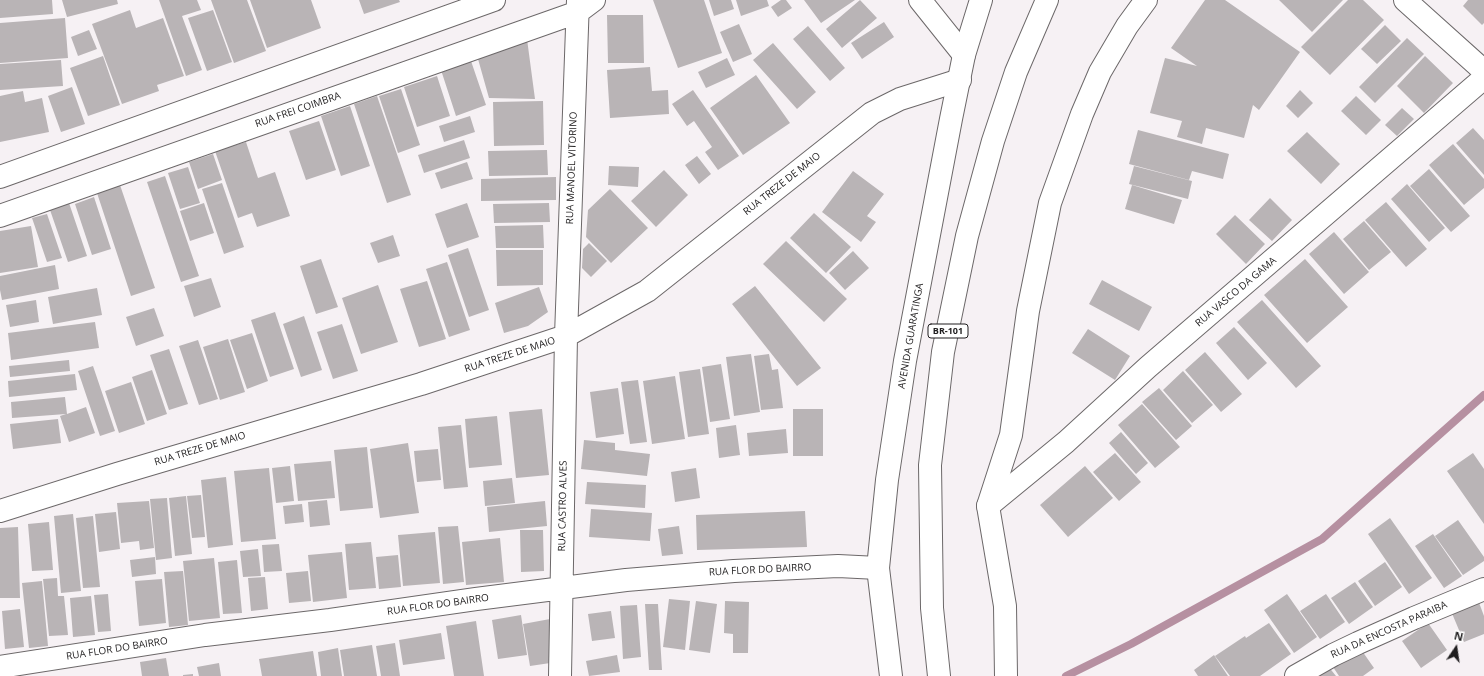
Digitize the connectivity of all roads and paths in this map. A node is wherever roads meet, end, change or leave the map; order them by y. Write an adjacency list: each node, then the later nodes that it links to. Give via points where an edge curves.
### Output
1 (494, 0): 12 (main road)
2 (920, 0): 8 (main road)
3 (981, 0): 8 (main road, AVENIDA GUARATINGA)
4 (1047, 0): 23 (main road, BR-101, via 1016,72 992,141 967,236 943,352 930,465 932,608)
5 (1146, 0): 15 (main road, via 1127,26 1100,72 1050,203 1028,311 1011,435)
6 (1405, 0): 9 (main road)
7 (583, 4): 13 (main road, RUA FREI COIMBRA); 14 (main road, RUA MANOEL VITORINO)
8 (964, 55): 11 (main road, AVENIDA GUARATINGA)
9 (1484, 71)
10 (1484, 78): 15 (main road, RUA VASCO DA GAMA, via 1148,367 1066,442)
11 (960, 80): 14 (main road, RUA TREZE DE MAIO, via 900,99 872,113 647,291); 17 (main road, AVENIDA GUARATINGA, via 905,361 887,480)
12 (0, 177)
13 (0, 216)
14 (566, 336): 16 (main road, RUA TREZE DE MAIO, via 421,384 155,462); 18 (main road, RUA CASTRO ALVES)
15 (988, 506): 24 (main road, via 1005,606)
16 (0, 511)
17 (878, 568): 18 (main road, RUA FLOR DO BAIRRO, via 838,566 734,571); 22 (main road, AVENIDA GUARATINGA)
18 (562, 588): 20 (main road, RUA FLOR DO BAIRRO, via 205,635); 21 (main road, RUA CASTRO ALVES)
19 (1484, 589): 25 (main road, RUA DA ENCOSTA PARAIBA, via 1358,643)
20 (0, 667)
21 (560, 676)
22 (891, 676)
23 (939, 676)
24 (1006, 676)
25 (1296, 676)

